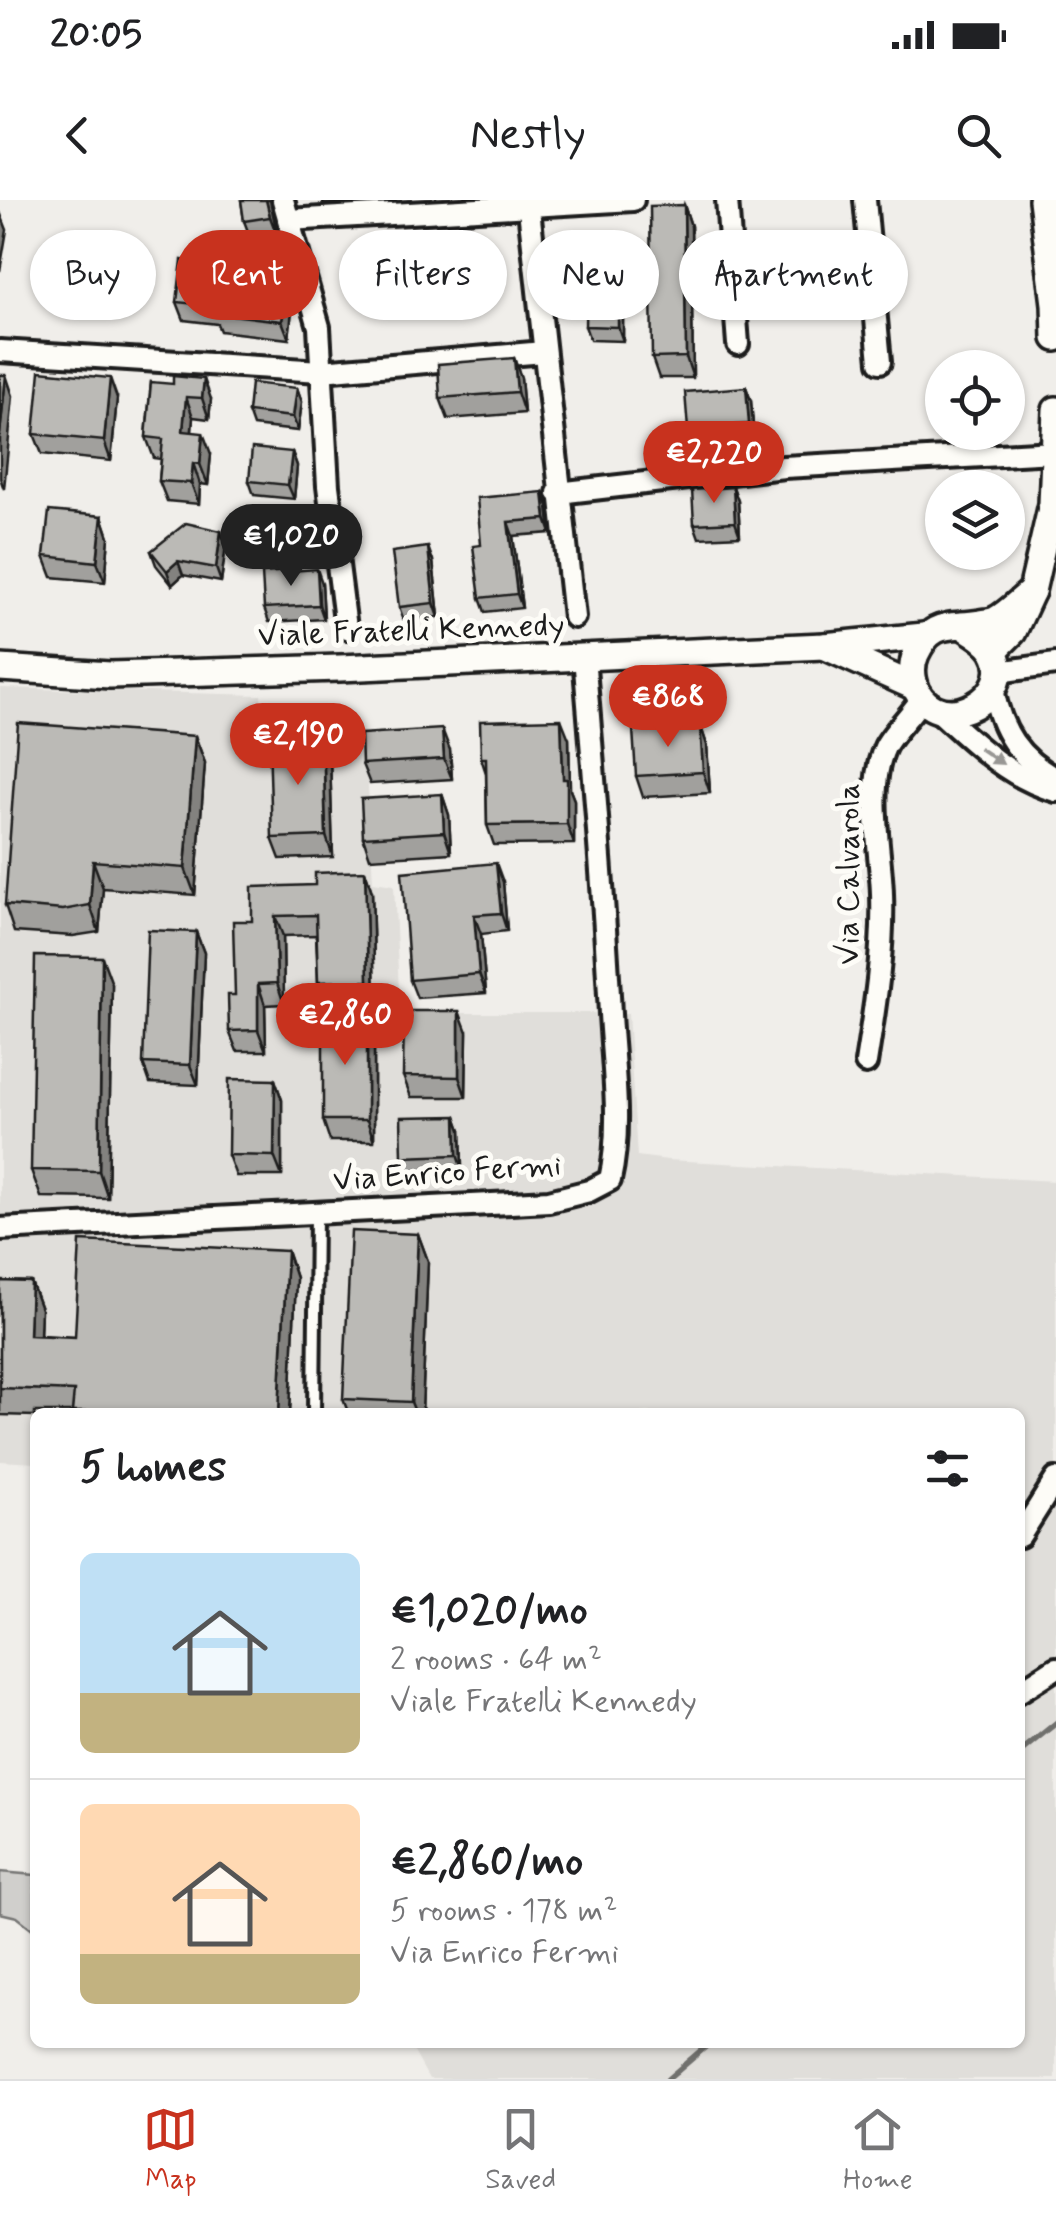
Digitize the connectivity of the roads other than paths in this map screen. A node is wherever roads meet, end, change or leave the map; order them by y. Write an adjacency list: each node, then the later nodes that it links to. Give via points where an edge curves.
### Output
1 (633, 200): 5 (street)
2 (728, 200): 8 (street)
3 (864, 200): 11 (street)
4 (1042, 200): 7 (street)
5 (528, 202): 6 (street); 10 (street)
6 (285, 210): 12 (street, via 319,327)
7 (1056, 338)
8 (738, 344)
9 (0, 351): 12 (street)
10 (544, 352): 12 (street); 15 (street)
11 (880, 362)
12 (321, 371): 19 (street)
13 (1056, 410): 14 (street)
14 (1054, 452): 15 (street, via 784,467); 16 (street)
15 (558, 493): 17 (street)
16 (1041, 582): 18 (street, via 995,620); 25 (street)
17 (574, 617)
18 (963, 626): 20 (street); 25 (street, via 980,636)
19 (346, 628)
20 (924, 636): 21 (street, Viale Fratelli Kennedy); 26 (street, via 912,662)
21 (824, 646): 22 (street, Viale Fratelli Kennedy); 26 (street, Viale Fratelli Kennedy)
22 (584, 656): 24 (street, Viale Fratelli Kennedy, via 110,675); 30 (street, Via Enrico Fermi, via 610,1020 616,1152 610,1180 550,1201)
23 (1056, 664): 25 (street)
24 (0, 668)
25 (995, 671): 26 (street, via 984,700 968,710 951,712); 27 (street, via 1005,732 1036,768)
26 (924, 698): 28 (street, one-way to 28, via 980,748 1036,786); 29 (street, Via Calvarola, via 885,746 878,772 880,964)
27 (1056, 778)
28 (1056, 791)
29 (866, 1063)
30 (316, 1212): 31 (street, Via Enrico Fermi); 32 (lane)
31 (0, 1228)
32 (314, 1408)
33 (1056, 1479): 34 (street)
34 (1025, 1528)
35 (1056, 1668): 36 (street)
36 (1025, 1688)

